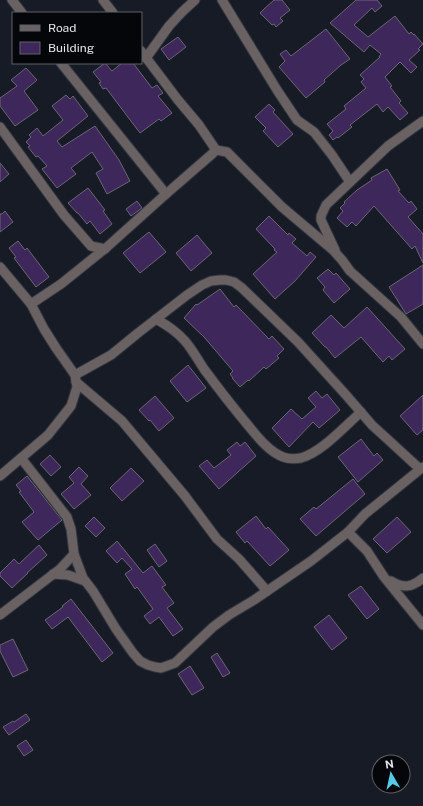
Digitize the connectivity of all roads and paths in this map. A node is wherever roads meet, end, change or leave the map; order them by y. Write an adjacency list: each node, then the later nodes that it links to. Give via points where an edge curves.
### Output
1 (12, 0): 5 (street)
2 (103, 0): 6 (street)
3 (195, 0): 7 (street)
4 (222, 0): 12 (street, via 294,116 314,132)
5 (21, 12)
6 (112, 12)
7 (144, 55): 11 (street)
8 (62, 64): 13 (street)
9 (423, 121): 12 (street, via 388,146)
10 (0, 127): 14 (street, via 55,204)
11 (216, 150): 13 (street); 16 (street, via 227,152 282,207)
12 (350, 182): 16 (street, via 326,205 321,216)
13 (166, 194): 15 (street)
14 (91, 246): 15 (street); 17 (street)
15 (105, 249): 17 (street)
16 (337, 255): 21 (street, via 350,271 401,317)
17 (92, 260): 19 (street)
18 (0, 267): 19 (street)
19 (31, 304): 22 (street)
20 (156, 319): 22 (street); 23 (street, via 202,285 220,280 234,282 298,342); 23 (street, via 174,329 186,342 259,440 282,456 299,458 319,450)
21 (423, 344)
22 (76, 379): 24 (street, via 77,387 71,406 48,435); 33 (street, via 122,421 217,539)
23 (361, 412): 25 (street, via 372,425)
24 (21, 458): 26 (street); 28 (street, via 67,518)
25 (422, 468): 27 (street, via 365,514)
26 (0, 476)
27 (348, 532): 30 (street, via 367,551); 33 (street)
28 (74, 554): 29 (street); 32 (street)
29 (53, 574): 32 (street); 34 (street)
30 (384, 577): 31 (street, via 404,586 410,586); 35 (street)
31 (423, 578)
32 (85, 581): 33 (street, via 133,653 148,665 161,668 175,663 213,627)
33 (267, 591)
34 (0, 616)
35 (423, 625)

